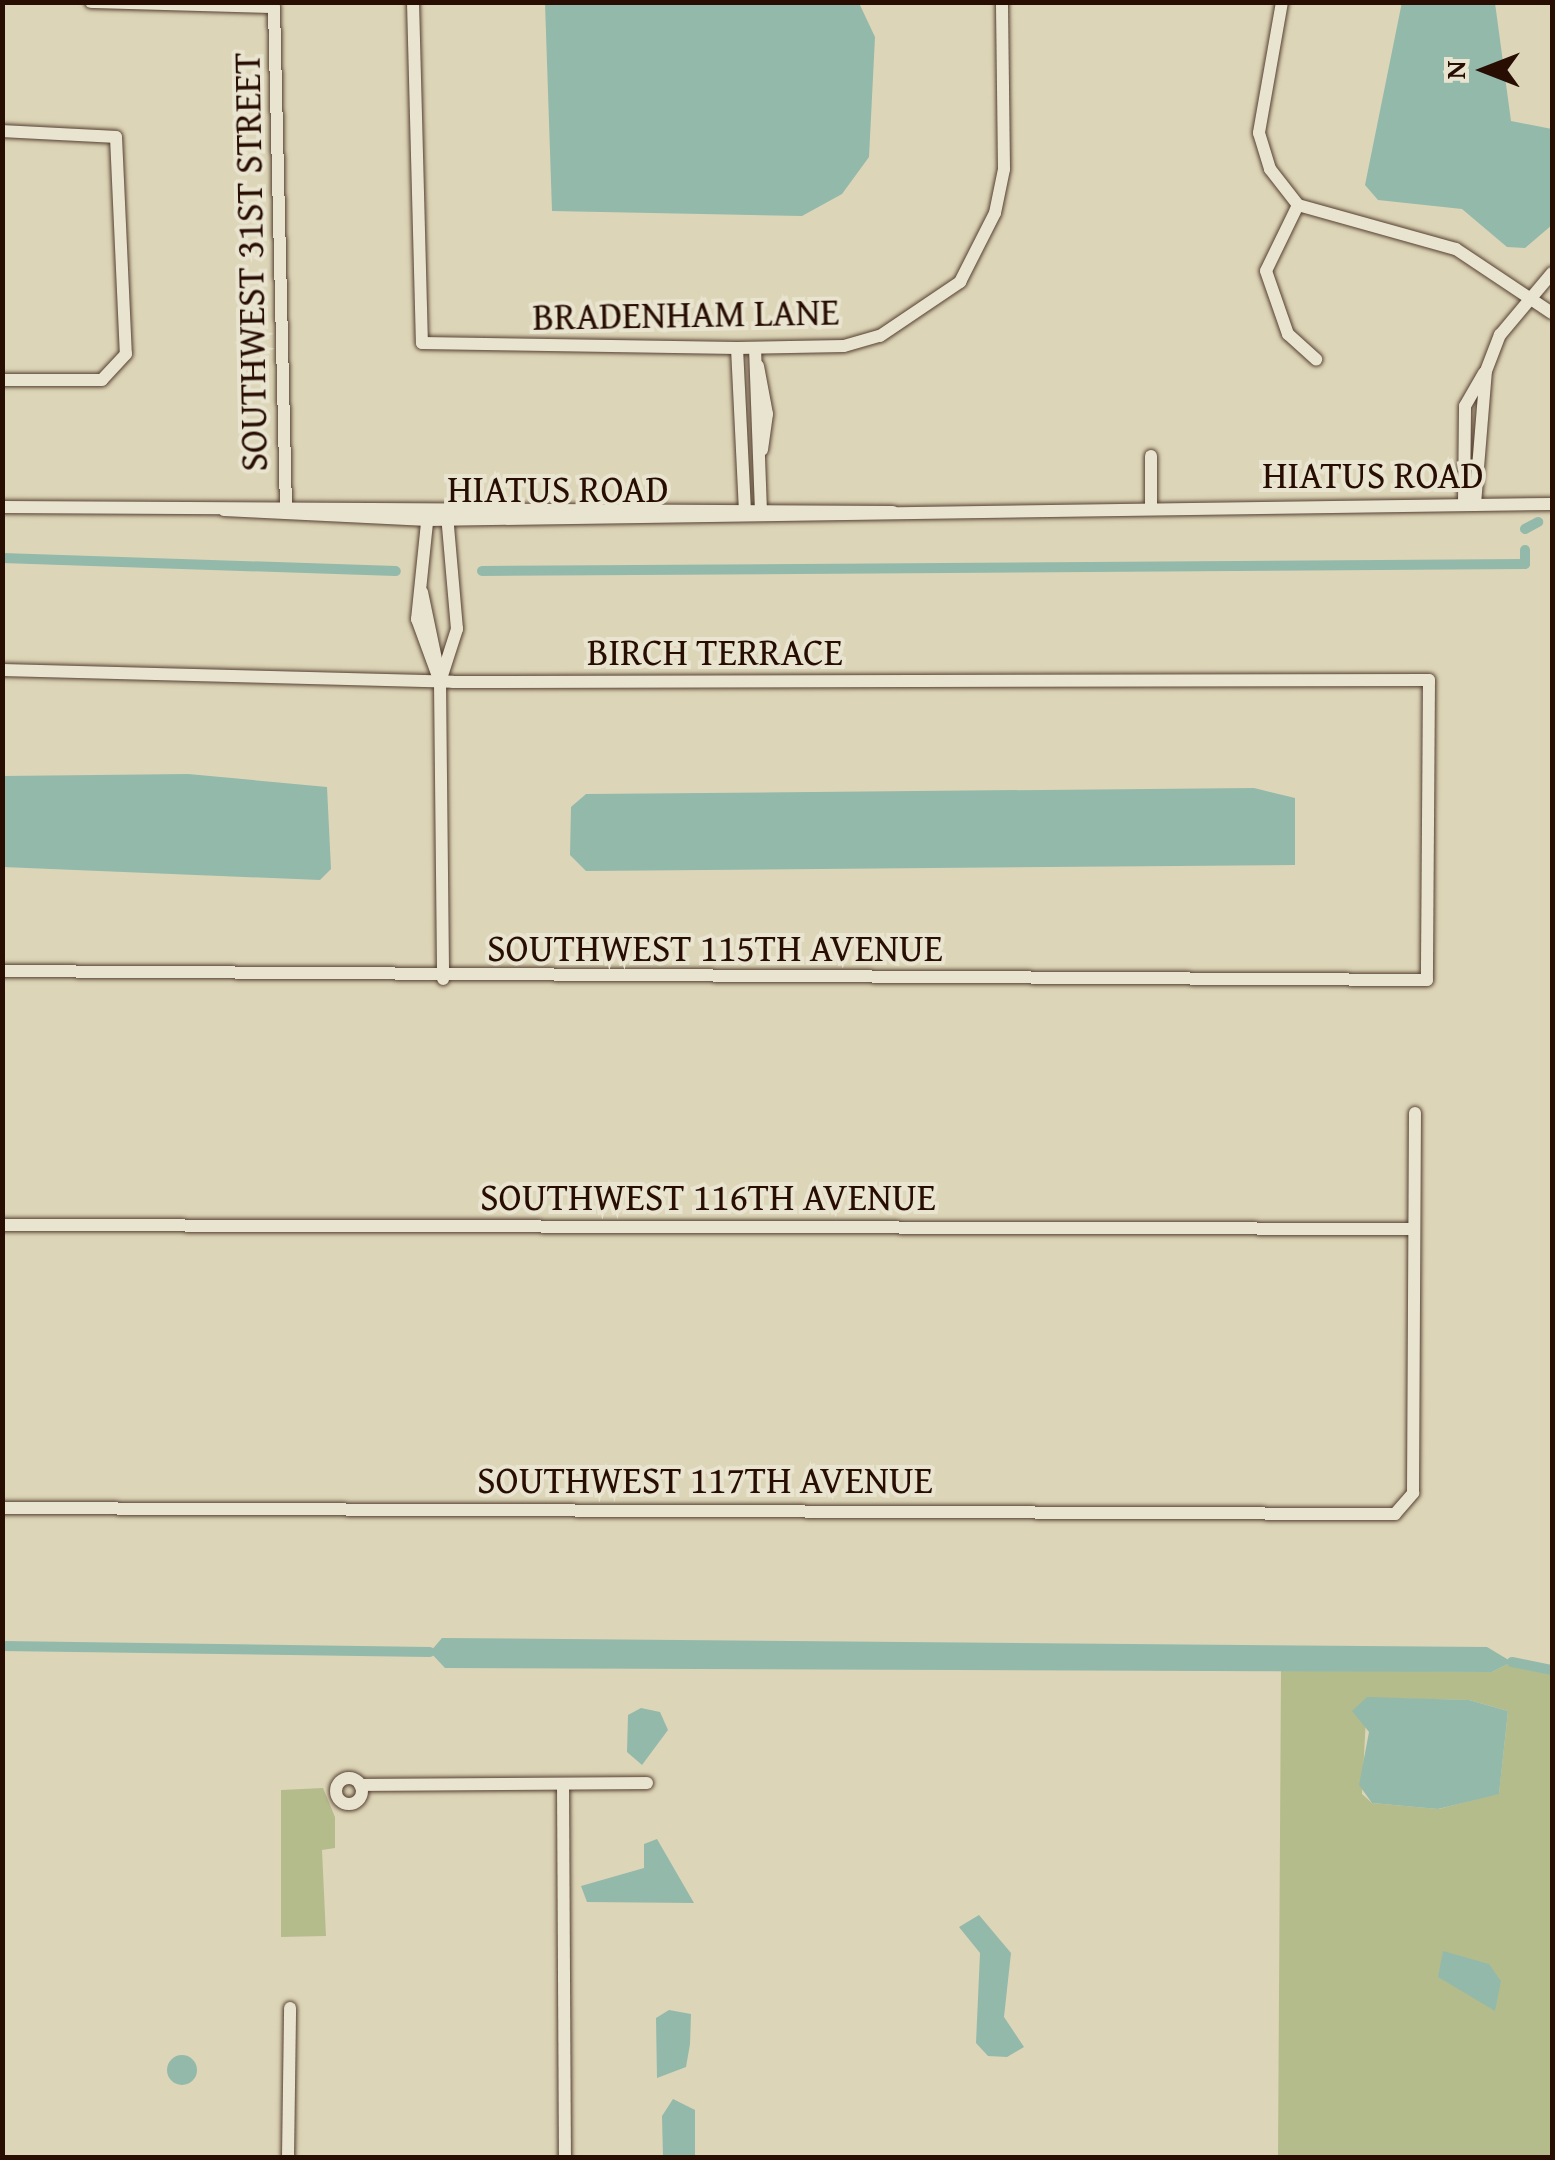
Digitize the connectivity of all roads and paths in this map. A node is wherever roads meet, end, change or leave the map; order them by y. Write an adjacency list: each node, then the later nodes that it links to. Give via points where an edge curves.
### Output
1 (91, 2): 23 (street, SOUTHWEST 31ST STREET, via 274,7)
2 (413, 2): 10 (street, BRADENHAM LANE, via 422,343)
3 (1002, 2): 11 (street, BRADENHAM LANE, via 1004,169 978,256 925,314 880,336 844,346)
4 (1282, 2): 6 (street, via 1259,132 1270,169)
5 (2, 131): 14 (street, via 116,137 126,354 118,373)
6 (1298, 205): 8 (street, via 1423,236); 12 (street, via 1266,271 1288,334)
7 (1552, 273): 8 (street)
8 (1530, 297): 9 (street); 13 (street)
9 (1552, 313)
10 (737, 348): 11 (street, BRADENHAM LANE); 16 (street)
11 (755, 348): 15 (street)
12 (1316, 358)
13 (1486, 371): 18 (street); 18 (street, via 1465,406)
14 (2, 380)
15 (758, 406): 16 (street); 25 (street)
16 (736, 408): 24 (street)
17 (1150, 456): 21 (street)
18 (1470, 504): 19 (street, HIATUS ROAD); 21 (street, HIATUS ROAD)
19 (1552, 504)
20 (428, 506): 23 (street, HIATUS ROAD); 26 (street, HIATUS ROAD); 27 (street)
21 (1151, 506): 25 (street, HIATUS ROAD)
22 (2, 507): 23 (street, HIATUS ROAD)
23 (286, 512): 27 (street, HIATUS ROAD)
24 (745, 512): 25 (street, HIATUS ROAD); 26 (street, HIATUS ROAD)
25 (761, 512)
26 (446, 513): 27 (street, HIATUS ROAD); 29 (street)
27 (428, 520): 28 (street)
28 (421, 590): 30 (street); 32 (street, via 417,619)
29 (457, 629): 30 (street); 32 (street)
30 (438, 634): 32 (street)
31 (2, 670): 32 (street, BIRCH TERRACE)
32 (438, 676): 34 (street); 35 (street, BIRCH TERRACE, via 1429,680)
33 (2, 971): 34 (street, SOUTHWEST 115TH AVENUE)
34 (442, 980): 35 (street, SOUTHWEST 115TH AVENUE)
35 (1427, 980)
36 (1414, 1113): 38 (street)
37 (2, 1225): 38 (street, SOUTHWEST 116TH AVENUE)
38 (1413, 1229): 39 (street, SOUTHWEST 117TH AVENUE, via 1406,1509)
39 (2, 1508)
40 (648, 1783): 41 (street)
41 (563, 1784): 42 (street); 45 (street)
42 (360, 1785)
43 (290, 2008): 44 (street)
44 (288, 2158)
45 (565, 2158)

